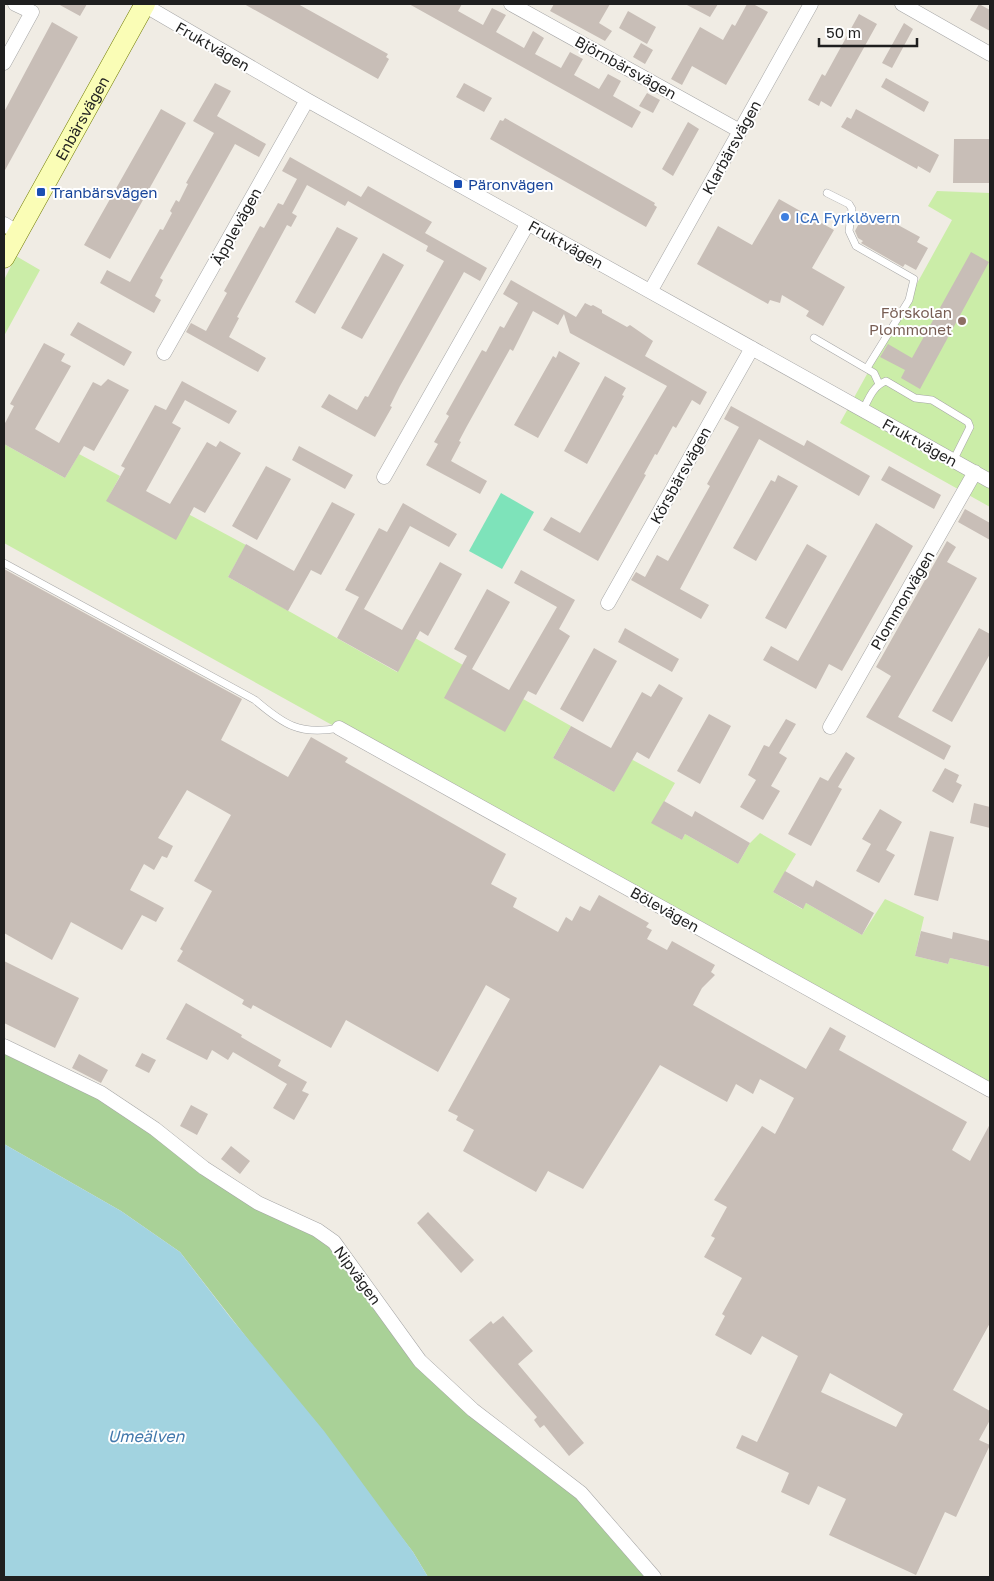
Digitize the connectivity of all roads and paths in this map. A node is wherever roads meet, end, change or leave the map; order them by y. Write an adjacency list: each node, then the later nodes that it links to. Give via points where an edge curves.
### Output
1 (15, 4): 7 (street, via 32,12)
2 (144, 4): 8 (street, Fruktvägen); 12 (street, Enbärsvägen)
3 (511, 4): 9 (street, Björnbärsvägen)
4 (811, 4): 9 (street, Klarbärsvägen)
5 (904, 4): 6 (street)
6 (990, 54)
7 (4, 63)
8 (307, 100): 11 (street, Fruktvägen); 17 (street, Äpplevägen)
9 (740, 130): 14 (street, Klarbärsvägen)
10 (827, 192): 18 (lane, via 852,209 850,231 856,246 914,279 909,300)
11 (528, 223): 14 (street, Fruktvägen); 23 (street)
12 (11, 229): 13 (street, Enbärsvägen)
13 (4, 258)
14 (651, 290): 16 (street, Fruktvägen)
15 (814, 338): 18 (lane)
16 (752, 348): 20 (street, Fruktvägen); 26 (street, Körsbärsvägen)
17 (164, 353)
18 (867, 368): 19 (lane, via 874,373)
19 (879, 384): 20 (lane); 21 (lane, via 886,381 915,398 932,400 968,422 968,434)
20 (863, 410): 21 (street, Fruktvägen)
21 (954, 461): 22 (street, Fruktvägen)
22 (974, 472): 24 (street, Fruktvägen); 27 (street, Plommonvägen)
23 (384, 477)
24 (990, 481)
25 (4, 563): 28 (lane, via 255,700 277,718 317,732)
26 (608, 603)
27 (830, 727)
28 (339, 728): 30 (street, Bölevägen)
29 (4, 1046): 31 (street, Nipvägen, via 101,1093 258,1203 317,1230 334,1242 420,1361 473,1410 581,1493)
30 (990, 1090)
31 (654, 1577)

